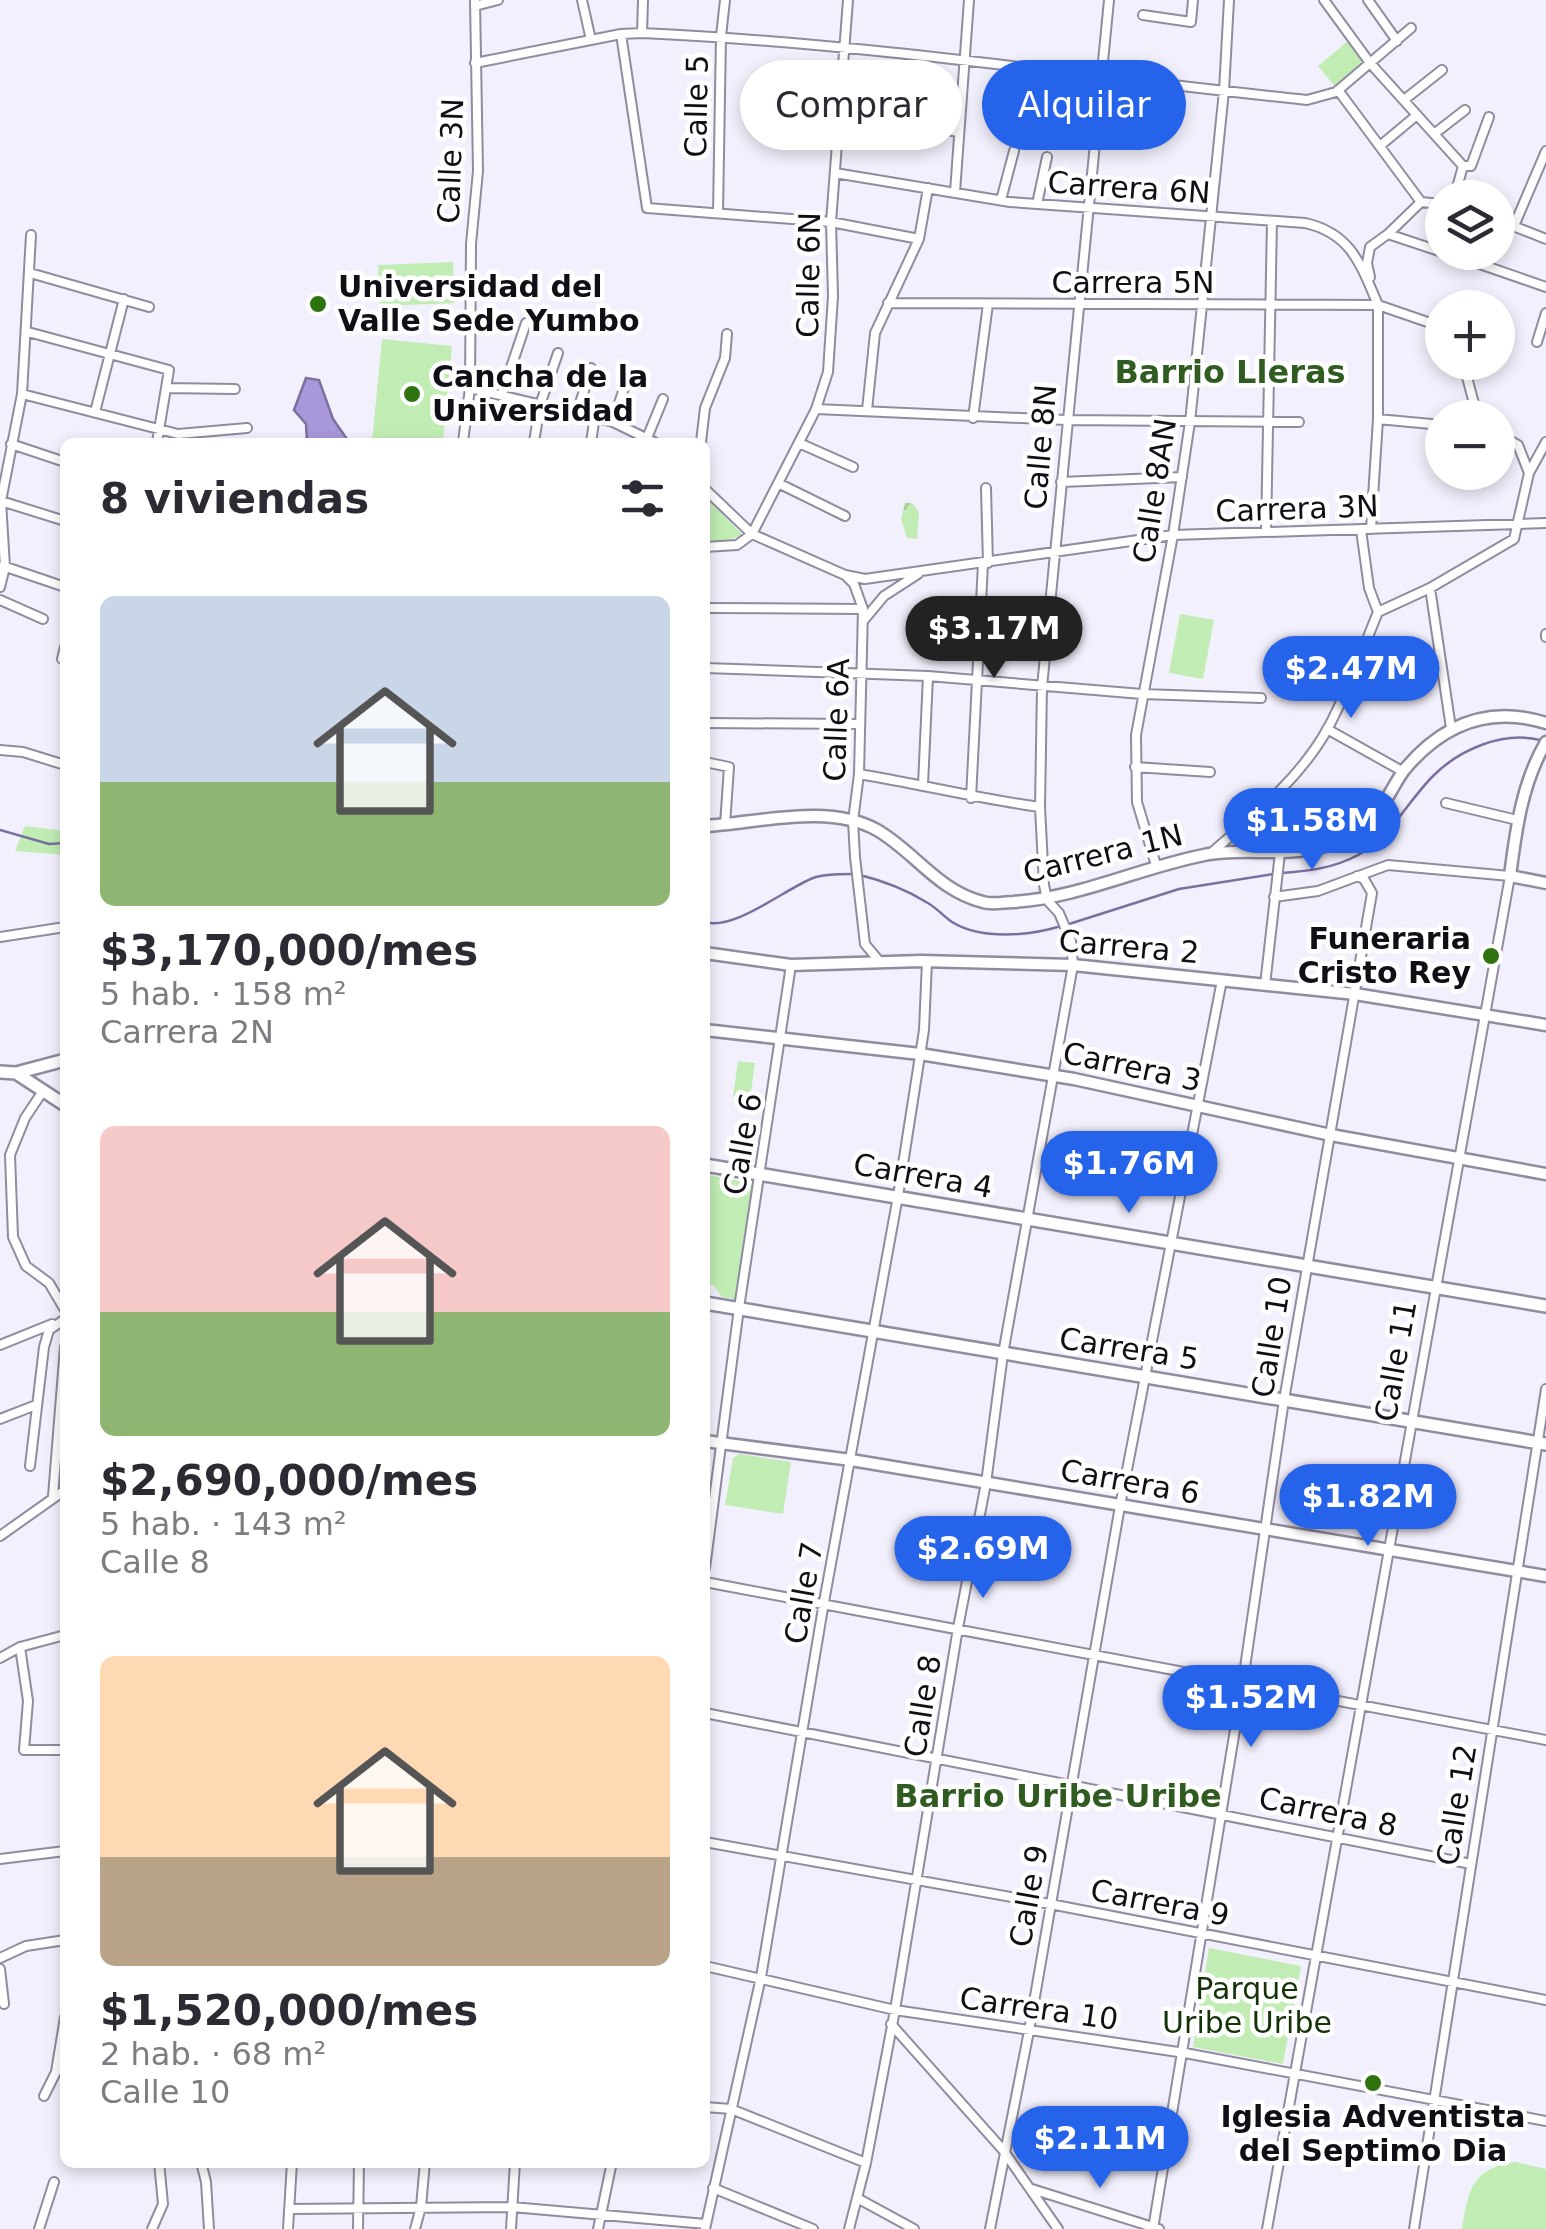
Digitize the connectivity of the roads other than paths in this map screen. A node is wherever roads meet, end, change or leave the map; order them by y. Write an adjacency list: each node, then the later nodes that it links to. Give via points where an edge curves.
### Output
1 (498, 0): 12 (street)
2 (582, 0): 18 (street)
3 (643, 0): 15 (street)
4 (725, 0): 17 (street, Calle 5)
5 (848, 0): 20 (street, Calle 6N)
6 (970, 0): 22 (street)
7 (1109, 0): 21 (street, Calle 8N)
8 (1193, 0): 13 (street, via 1190,22)
9 (1230, 0): 30 (street, Calle 8AN)
10 (1324, 0): 23 (street)
11 (1368, 0): 19 (street)
12 (475, 3): 24 (street, Calle 3N)
13 (1143, 16)
14 (1411, 28): 19 (street)
15 (642, 33): 16 (street); 17 (street)
16 (621, 34): 18 (street); 52 (street, via 647,208)
17 (721, 36): 20 (street); 52 (street, Calle 5)
18 (591, 40): 24 (street)
19 (1396, 41): 23 (street)
20 (844, 46): 22 (street); 43 (street, Calle 6N)
21 (1104, 60)
22 (963, 62): 25 (street); 27 (street)
23 (1370, 63): 29 (street); 31 (street)
24 (475, 64): 85 (street, Calle 3N)
25 (982, 64)
26 (1442, 70): 31 (street)
27 (962, 80)
28 (1186, 87): 30 (street)
29 (1338, 90): 30 (street, via 1307,100); 36 (street)
30 (1224, 91): 53 (street, Calle 8AN)
31 (1404, 100): 33 (street)
32 (1464, 110): 35 (street)
33 (1417, 115): 35 (street); 36 (street)
34 (1489, 117): 42 (street, via 1471,166)
35 (1434, 134): 42 (street)
36 (1381, 144): 48 (street)
37 (958, 150): 46 (street)
38 (1014, 150): 47 (street)
39 (1095, 150): 51 (street, Calle 8N)
40 (1546, 151): 54 (street)
41 (1048, 157): 50 (street)
42 (1463, 166): 44 (street)
43 (835, 173): 45 (street, Carrera 6N); 56 (street, Calle 6N)
44 (1459, 180)
45 (928, 188): 46 (street, Carrera 6N); 60 (street)
46 (955, 192): 47 (street, Carrera 6N)
47 (1002, 200): 50 (street, Carrera 6N)
48 (1421, 202): 49 (street); 59 (street)
49 (1425, 202)
50 (1036, 204): 51 (street, Carrera 6N)
51 (1089, 208): 53 (street, Carrera 6N); 70 (street, Calle 8N)
52 (718, 213): 56 (street)
53 (1209, 216): 55 (street, Carrera 6N); 71 (street, Calle 8AN)
54 (1515, 217)
55 (1272, 220): 69 (street, Carrera 6N, via 1326,228 1347,244); 72 (street)
56 (831, 222): 60 (street); 91 (street, Calle 6N, via 831,341)
57 (1515, 227): 61 (street)
58 (31, 235): 64 (street)
59 (1384, 236): 62 (street); 69 (street, via 1370,247 1367,263)
60 (919, 238): 67 (street)
61 (1546, 239)
62 (1425, 247)
63 (1497, 270): 65 (street)
64 (30, 273): 66 (street); 77 (street)
65 (1546, 286)
66 (124, 299): 73 (street); 80 (street)
67 (888, 303): 68 (street, Carrera 5N); 92 (street, via 875,333)
68 (988, 304): 70 (street, Carrera 5N); 96 (street)
69 (1378, 305): 72 (street, Carrera 5N); 75 (street, Carrera 5N); 97 (street)
70 (1076, 306): 71 (street, Carrera 5N); 98 (street, Calle 8N)
71 (1200, 306): 72 (street, Carrera 5N); 100 (street, Calle 8AN)
72 (1272, 306): 102 (street)
73 (149, 307)
74 (1546, 313): 79 (street)
75 (1425, 321)
76 (526, 323): 88 (street)
77 (28, 332): 80 (street); 87 (street)
78 (728, 334): 112 (street)
79 (1537, 342)
80 (110, 352): 84 (street, via 169,370); 93 (street)
81 (558, 352): 90 (street)
82 (592, 368): 94 (street)
83 (625, 386): 99 (street)
84 (166, 388): 86 (street); 105 (street)
85 (470, 388): 88 (street); 107 (street, Calle 3N)
86 (234, 389)
87 (22, 394): 93 (street); 116 (street)
88 (502, 394): 90 (street)
89 (664, 399): 111 (street)
90 (540, 405): 94 (street); 108 (street)
91 (816, 409): 92 (street); 115 (street, Calle 6N)
92 (866, 410): 96 (street)
93 (96, 412): 105 (street)
94 (578, 414): 95 (street)
95 (595, 416): 99 (street); 109 (street)
96 (972, 418): 98 (street)
97 (1378, 419): 103 (street); 130 (street)
98 (1066, 420): 100 (street); 121 (street, Calle 8N)
99 (614, 422): 110 (street)
100 (1190, 422): 102 (street); 120 (street, Calle 8AN)
101 (1299, 422): 102 (street)
102 (1268, 423): 131 (street)
103 (1425, 424)
104 (248, 428): 105 (street, via 178,434)
105 (160, 429): 106 (street)
106 (158, 438)
107 (464, 438)
108 (535, 438)
109 (592, 438)
110 (643, 438)
111 (650, 438)
112 (701, 438)
113 (1515, 442): 119 (street)
114 (1546, 442): 119 (street)
115 (800, 443): 118 (street); 122 (street, Calle 6N)
116 (11, 444): 117 (street); 125 (street)
117 (60, 460)
118 (853, 466)
119 (1530, 473): 129 (street)
120 (1182, 477): 121 (street); 133 (street, Calle 8AN)
121 (1060, 482): 135 (street, Calle 8N)
122 (780, 484): 126 (street); 132 (street, Calle 6N)
123 (986, 488): 136 (street)
124 (710, 494): 132 (street, Carrera 3N)
125 (0, 501): 127 (street); 137 (street)
126 (845, 516)
127 (60, 519)
128 (1546, 523): 129 (street, Carrera 3N)
129 (1519, 525): 130 (street, Carrera 3N); 142 (street, via 1514,539)
130 (1366, 530): 131 (street, Carrera 3N); 146 (street, via 1369,588)
131 (1266, 532): 133 (street, Carrera 3N)
132 (752, 534): 134 (street, via 737,546); 139 (street, Carrera 3N)
133 (1173, 535): 135 (street, Carrera 3N); 154 (street, Calle 8AN)
134 (710, 548)
135 (1053, 554): 136 (street, Carrera 3N); 153 (street, Calle 8N)
136 (985, 563): 138 (street, Carrera 3N); 152 (street)
137 (2, 565): 140 (street); 141 (street)
138 (922, 572): 139 (street, Carrera 3N); 148 (street, Calle 6A, via 884,596)
139 (844, 575): 145 (street, Calle 6A)
140 (60, 585)
141 (0, 587)
142 (1430, 588): 146 (street); 159 (street)
143 (0, 600): 147 (street)
144 (710, 608): 145 (street)
145 (863, 610): 148 (street, Calle 6A)
146 (1378, 612): 160 (street)
147 (43, 619)
148 (864, 621): 150 (street, Calle 6A)
149 (710, 668): 150 (street)
150 (861, 674): 151 (street); 158 (street, Calle 6A)
151 (928, 676): 152 (street); 169 (street)
152 (975, 680): 153 (street); 170 (street)
153 (1042, 687): 154 (street); 173 (street, Calle 8N)
154 (1142, 694): 155 (street); 165 (street, Calle 8AN)
155 (1261, 698)
156 (710, 723): 158 (street)
157 (1546, 723): 159 (street, Carrera 1N, via 1478,719)
158 (860, 724): 168 (street, Calle 6A)
159 (1451, 728): 167 (street, Carrera 1N)
160 (1328, 729): 167 (street); 171 (street)
161 (1546, 742): 174 (street, Calle 11)
162 (0, 750): 163 (street)
163 (60, 763)
164 (710, 763): 176 (street, via 729,766)
165 (1134, 768): 166 (street); 180 (street, Calle 8AN)
166 (1210, 772)
167 (1402, 772): 179 (street, Carrera 1N, via 1382,806 1356,829 1324,846)
168 (859, 774): 169 (street); 175 (street, Calle 6A)
169 (922, 785): 170 (street)
170 (972, 798): 173 (street)
171 (1273, 798): 178 (street); 179 (street)
172 (1446, 803): 174 (street)
173 (1040, 807): 185 (street, Calle 8N)
174 (1517, 820): 182 (street, Calle 11)
175 (853, 821): 176 (street, Carrera 1N, via 817,817); 185 (street, Carrera 1N, via 881,832 943,885 985,903); 188 (street)
176 (724, 825): 177 (street, Carrera 1N)
177 (710, 826)
178 (1210, 854): 179 (street, Carrera 1N); 180 (street, Carrera 1N)
179 (1279, 857): 184 (street)
180 (1156, 865): 185 (street, Carrera 1N)
181 (1357, 876): 182 (street, via 1388,865); 184 (street, via 1318,891); 197 (street, Calle 10, via 1372,892)
182 (1510, 876): 183 (street); 198 (street, Calle 11)
183 (1546, 883)
184 (1275, 893): 196 (street)
185 (1048, 900): 194 (street, Calle 8, via 1071,941)
186 (60, 928): 187 (street)
187 (0, 937)
188 (865, 944): 191 (street); 192 (street)
189 (710, 954): 193 (street, Carrera 2)
190 (926, 961): 192 (street, Carrera 2); 194 (street, Carrera 2); 202 (street, Calle 7)
191 (850, 962): 192 (street, Carrera 2); 193 (street, Carrera 2)
192 (880, 962)
193 (791, 965): 201 (street, Calle 6)
194 (1073, 965): 195 (street, Carrera 2); 206 (street, Calle 8)
195 (1222, 980): 196 (street, Carrera 2); 209 (street, Calle 9)
196 (1265, 985): 197 (street, Carrera 2)
197 (1355, 994): 198 (street, Carrera 2); 210 (street, Calle 10)
198 (1484, 1016): 199 (street, Carrera 2); 211 (street, Calle 11)
199 (1546, 1025)
200 (710, 1030): 201 (street, Carrera 3)
201 (783, 1037): 202 (street, Carrera 3); 213 (street, Calle 6)
202 (920, 1054): 206 (street, Carrera 3); 215 (street, Calle 7)
203 (60, 1061): 205 (main road)
204 (0, 1072): 205 (main road)
205 (16, 1073): 207 (main road)
206 (1056, 1077): 209 (street, Carrera 3); 216 (street, Calle 8)
207 (43, 1091): 208 (main road); 220 (street, via 10,1155 13,1237 26,1266 49,1282)
208 (60, 1102)
209 (1200, 1107): 210 (street, Carrera 3); 217 (street, Calle 9)
210 (1331, 1134): 211 (street, Carrera 3); 218 (street, Calle 10)
211 (1458, 1159): 214 (street, Carrera 3); 219 (street, Calle 11)
212 (710, 1166): 213 (main road, Carrera 4)
213 (760, 1174): 215 (main road, Carrera 4); 223 (street, Calle 6)
214 (1546, 1174)
215 (898, 1196): 216 (main road, Carrera 4); 226 (street, Calle 7)
216 (1030, 1221): 217 (main road, Carrera 4); 228 (street, Calle 8)
217 (1173, 1244): 218 (main road, Carrera 4); 229 (street, Calle 9)
218 (1306, 1265): 219 (main road, Carrera 4); 231 (street, Calle 10)
219 (1435, 1286): 222 (main road, Carrera 4); 235 (street, Calle 11)
220 (60, 1301)
221 (710, 1303): 223 (main road, Carrera 5)
222 (1546, 1306)
223 (739, 1308): 226 (main road, Carrera 5); 238 (street, Calle 6)
224 (60, 1320): 227 (street)
225 (60, 1321): 232 (street, via 44,1347)
226 (872, 1329): 228 (main road, Carrera 5); 239 (street, Calle 7)
227 (0, 1345)
228 (1004, 1354): 229 (main road, Carrera 5); 241 (street, Calle 8)
229 (1146, 1376): 231 (main road, Carrera 5); 244 (street, Calle 9)
230 (1546, 1389): 237 (street, Calle 12)
231 (1284, 1400): 235 (main road, Carrera 5); 245 (street, Calle 10)
232 (36, 1405): 234 (street); 240 (street)
233 (60, 1418): 243 (street)
234 (0, 1419)
235 (1410, 1423): 237 (main road, Carrera 5); 248 (street, Calle 11)
236 (710, 1442): 238 (street, Carrera 6)
237 (1541, 1443): 249 (street, Calle 12)
238 (722, 1444): 239 (street, Carrera 6); 246 (street, Calle 6)
239 (851, 1460): 241 (street, Carrera 6); 252 (street, Calle 7)
240 (30, 1466)
241 (986, 1483): 244 (street, Carrera 6); 253 (street, Calle 8)
242 (60, 1492): 243 (street)
243 (53, 1496): 247 (street)
244 (1120, 1506): 245 (street, Carrera 6); 256 (street, Calle 9)
245 (1264, 1531): 248 (street, Carrera 6); 258 (street, Calle 10)
246 (710, 1532)
247 (0, 1536)
248 (1386, 1552): 249 (street, Carrera 6); 259 (street, Calle 11)
249 (1518, 1572): 250 (street, Carrera 6); 261 (street, Calle 12)
250 (1546, 1576)
251 (710, 1583): 252 (street)
252 (824, 1602): 253 (street); 262 (street, Calle 7)
253 (958, 1628): 256 (street); 265 (street, Calle 8)
254 (60, 1636): 255 (street)
255 (20, 1647): 257 (street); 264 (street, via 28,1701 24,1750)
256 (1096, 1655): 258 (street); 266 (street, Calle 9)
257 (0, 1658)
258 (1244, 1681): 259 (street); 267 (street, Calle 10)
259 (1360, 1704): 261 (street); 268 (street, Calle 11)
260 (710, 1714): 262 (street, Carrera 8)
261 (1492, 1729): 263 (street); 273 (street, Calle 12)
262 (804, 1733): 265 (street, Carrera 8); 271 (street, Calle 7)
263 (1546, 1740)
264 (60, 1750)
265 (938, 1758): 266 (street, Carrera 8); 274 (street, Calle 8)
266 (1070, 1785): 267 (street, Carrera 8); 275 (street, Calle 9)
267 (1222, 1814): 268 (street, Carrera 8); 276 (street, Calle 10)
268 (1338, 1838): 273 (street, Carrera 8); 278 (street, Calle 11)
269 (710, 1843): 271 (street, Carrera 9)
270 (60, 1852): 272 (street)
271 (782, 1857): 274 (street, Carrera 9); 282 (street, Calle 7)
272 (0, 1859)
273 (1471, 1864): 283 (street, Calle 12)
274 (916, 1880): 275 (street, Carrera 9); 286 (street, Calle 8)
275 (1050, 1904): 276 (street, Carrera 9); 288 (street, Calle 9)
276 (1202, 1935): 278 (street, Carrera 9); 290 (street, Calle 10)
277 (60, 1941): 279 (street)
278 (1314, 1956): 283 (street, Carrera 9); 291 (street, Calle 11)
279 (1, 1957)
280 (710, 1967): 282 (street, Carrera 10)
281 (0, 1969): 285 (street)
282 (762, 1977): 286 (street, Carrera 10); 295 (street, Calle 7)
283 (1454, 1982): 284 (street, Carrera 9); 293 (street, Calle 12)
284 (1546, 2000)
285 (4, 2004)
286 (894, 2010): 287 (street, Calle 8); 288 (street, Carrera 10)
287 (892, 2024): 297 (street); 298 (street, Calle 8)
288 (1029, 2031): 290 (street, Carrera 10); 297 (street, Calle 9)
289 (60, 2048): 292 (street)
290 (1185, 2053): 291 (street, Carrera 10); 329 (street, Calle 10)
291 (1293, 2072): 293 (street, Carrera 10); 330 (street, Calle 11)
292 (44, 2096)
293 (1434, 2099): 296 (street, Carrera 10); 331 (street, Calle 12)
294 (710, 2107): 295 (street)
295 (731, 2109): 298 (street); 307 (street, Calle 7)
296 (1546, 2120)
297 (1003, 2150): 308 (street); 327 (street, Calle 9)
298 (866, 2163): 309 (street, Calle 8)
299 (159, 2168): 317 (street, via 162,2204)
300 (202, 2168): 318 (street)
301 (292, 2168): 313 (street)
302 (359, 2168): 311 (street)
303 (424, 2168): 312 (street)
304 (514, 2168): 310 (street)
305 (611, 2168): 314 (street)
306 (54, 2182): 316 (street)
307 (713, 2188): 315 (street, Calle 7); 324 (street)
308 (1032, 2189): 328 (street); 329 (street)
309 (857, 2198): 325 (street, Calle 8); 326 (street)
310 (512, 2206): 312 (street); 314 (street); 322 (street)
311 (358, 2208): 312 (street); 313 (street); 320 (street)
312 (421, 2208): 321 (street)
313 (289, 2209): 319 (street)
314 (602, 2215): 315 (street); 323 (street)
315 (706, 2226)
316 (39, 2229)
317 (152, 2229)
318 (209, 2229)
319 (288, 2229)
320 (358, 2229)
321 (415, 2229)
322 (510, 2229)
323 (598, 2229)
324 (813, 2229)
325 (849, 2229)
326 (914, 2229)
327 (990, 2229)
328 (1058, 2229)
329 (1155, 2229)
330 (1267, 2229)
331 (1414, 2229)

